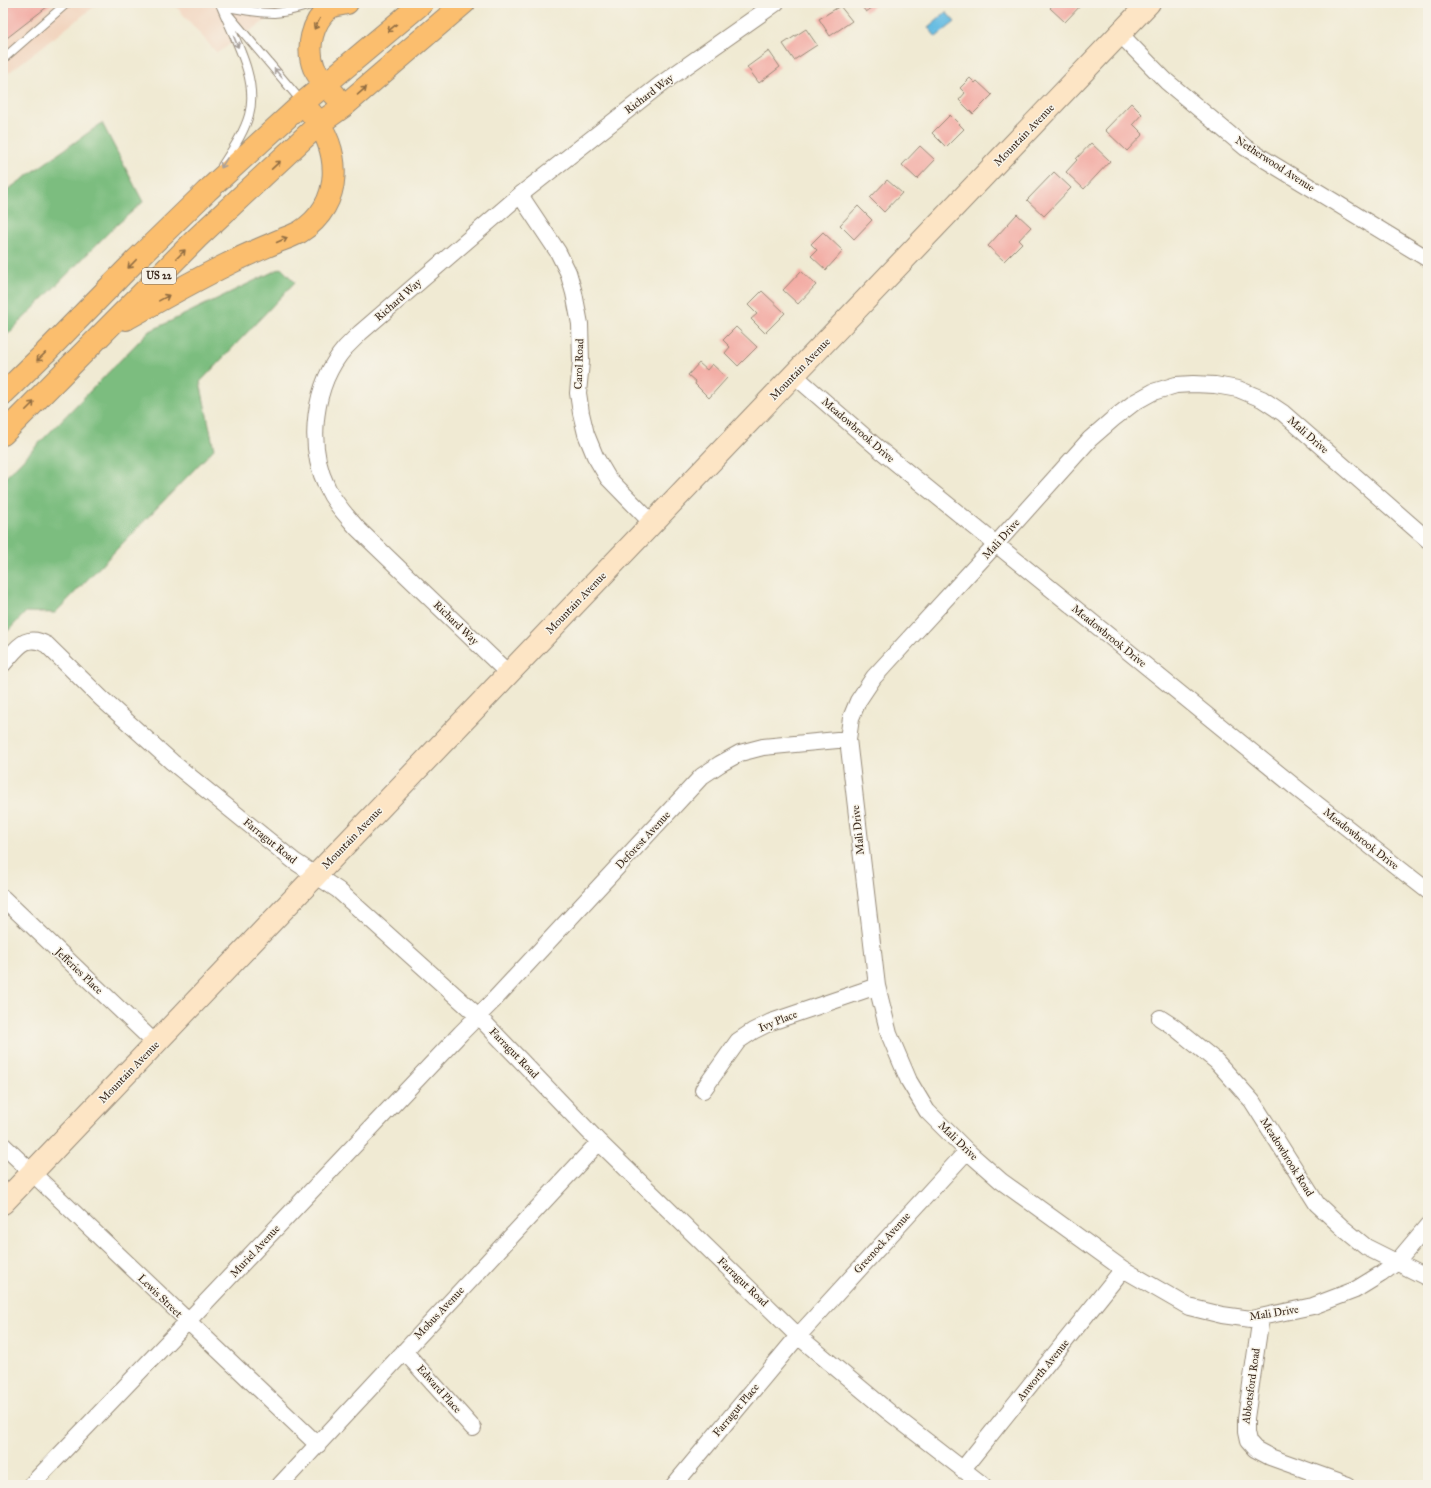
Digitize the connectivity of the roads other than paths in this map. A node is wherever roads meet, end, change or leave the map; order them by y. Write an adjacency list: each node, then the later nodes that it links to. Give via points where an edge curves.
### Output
1 (67, 3): 10 (lane)
2 (317, 3): 8 (lane, via 275,13)
3 (347, 3): 11 (highway, one-way to 11, via 330,8 319,20 312,36 310,50 314,68)
4 (422, 3): 11 (highway, US 22, one-way to 11)
5 (464, 3): 13 (highway, US 22, one-way to 5)
6 (776, 3): 16 (street, Richard Way, via 661,84)
7 (1149, 3): 9 (street, Mountain Avenue)
8 (220, 4): 12 (lane, one-way to 8); 15 (lane, one-way to 15, via 248,72 251,94 249,114 241,134)
9 (1120, 34): 17 (street, Netherwood Avenue, via 1166,82 1246,148); 19 (street, Mountain Avenue)
10 (3, 59)
11 (325, 85): 12 (highway, US 22); 13 (highway)
12 (303, 102): 14 (highway); 15 (highway, US 22)
13 (344, 106): 14 (highway, US 22)
14 (320, 124): 18 (highway, US 22, one-way to 14, via 197,238); 18 (highway, one-way to 14, via 228,263 300,232 319,215 330,196 334,181 331,152)
15 (207, 191): 20 (highway, US 22, one-way to 20)
16 (520, 195): 22 (street, Carol Road, via 558,252 568,272 574,293 580,324 581,362 578,394 586,434 608,478); 26 (street, Richard Way, via 344,348 323,387 317,410 315,434 318,461 326,486 339,508)
17 (1428, 259)
18 (105, 330): 21 (highway, US 22, one-way to 18)
19 (794, 375): 22 (street, Mountain Avenue); 24 (street, Meadowbrook Drive, via 879,450)
20 (5, 391)
21 (3, 434)
22 (652, 523): 26 (street, Mountain Avenue)
23 (1428, 540): 24 (street, Mali Drive, via 1283,413 1262,399 1238,389 1193,384 1176,385 1153,392 1113,419 1090,439)
24 (996, 544): 27 (street, Mali Drive, via 874,677 858,701 851,718); 29 (street, Meadowbrook Drive, via 1300,791)
25 (3, 664): 28 (street, Farragut Road, via 30,639 39,640 47,645 172,762)
26 (509, 674): 28 (street, Mountain Avenue)
27 (848, 739): 31 (street, Mali Drive); 32 (street, Deforest Avenue, via 763,747 740,753 702,776)
28 (316, 876): 32 (street, Farragut Road, via 338,890); 34 (street, Mountain Avenue)
29 (1428, 891)
30 (3, 898): 34 (street, Jefferies Place)
31 (877, 986): 35 (street, Ivy Place, via 771,1022 753,1031 738,1041); 38 (street, Mali Drive, via 889,1034 909,1081 927,1111)
32 (478, 1016): 36 (street, Farragut Road); 46 (street, Muriel Avenue)
33 (1160, 1018): 42 (street, Meadowbrook Road, via 1216,1061 1252,1101 1317,1204 1366,1247)
34 (156, 1044): 39 (street, Mountain Avenue)
35 (703, 1090)
36 (600, 1142): 47 (street, Farragut Road); 48 (street, Mobus Avenue)
37 (3, 1145): 39 (street, Lewis Street)
38 (967, 1151): 43 (street, Mali Drive, via 1001,1181); 47 (street, Greenock Avenue)
39 (32, 1173): 40 (street, Mountain Avenue); 46 (street, Lewis Street)
40 (3, 1203)
41 (1428, 1226): 42 (street, Mali Drive)
42 (1396, 1262): 44 (street, Meadowbrook Road); 45 (street, Mali Drive, via 1355,1290 1313,1306)
43 (1123, 1269): 45 (street, Mali Drive, via 1189,1307 1222,1315 1251,1319); 51 (street, Anworth Avenue)
44 (1428, 1278)
45 (1261, 1317): 56 (street, Abbotsford Road, via 1246,1418 1248,1441 1255,1449 1270,1457)
46 (187, 1322): 50 (street, Lewis Street); 52 (street, Muriel Avenue)
47 (798, 1336): 51 (street, Farragut Road); 54 (street, Farragut Place)
48 (404, 1351): 49 (street, Edward Place); 50 (street, Mobus Avenue)
49 (473, 1428)
50 (318, 1445): 53 (street, Mobus Avenue)
51 (962, 1470): 55 (street, Farragut Road)
52 (31, 1485)
53 (280, 1485)
54 (674, 1485)
55 (983, 1485)
56 (1348, 1485)

